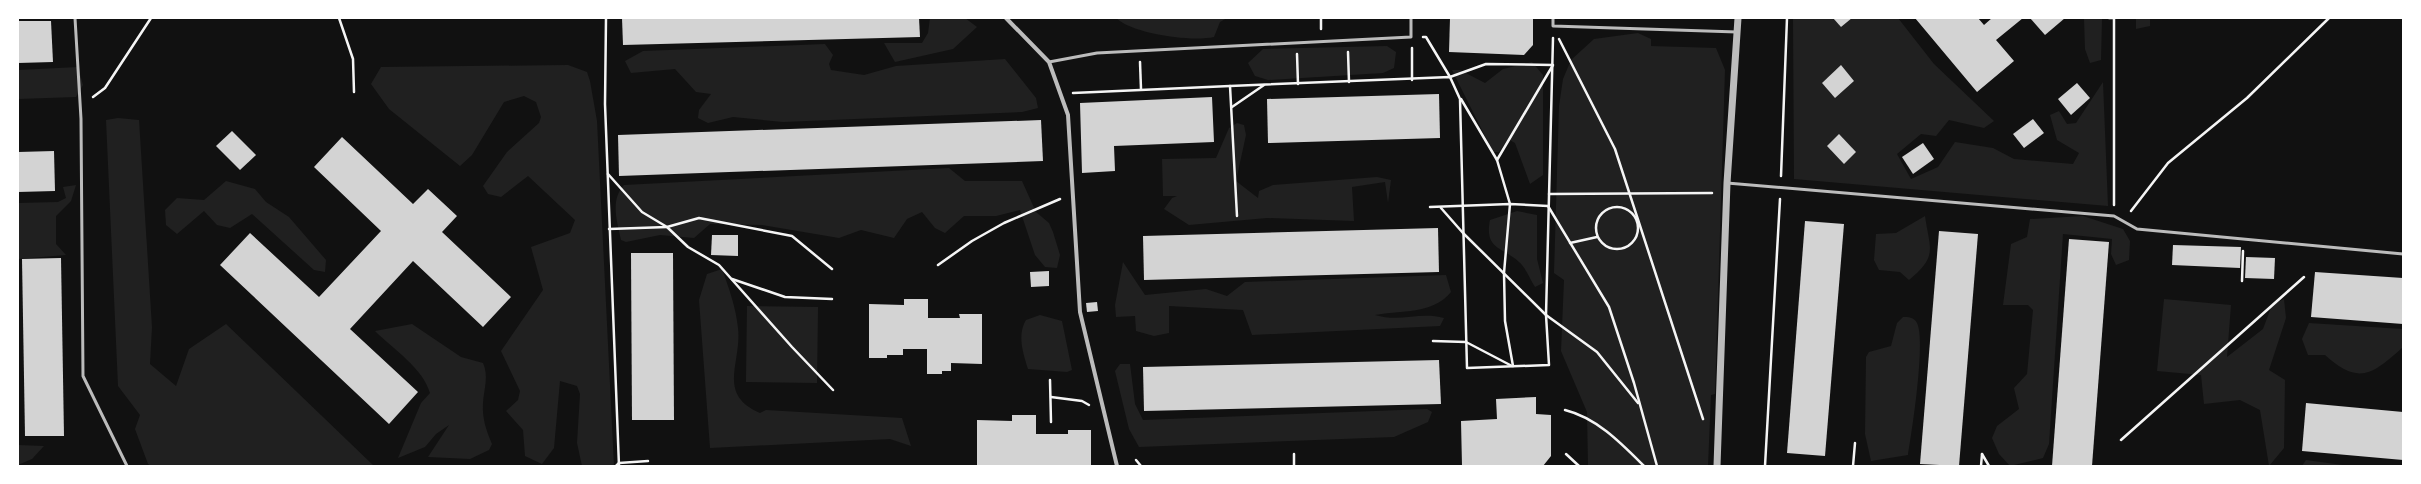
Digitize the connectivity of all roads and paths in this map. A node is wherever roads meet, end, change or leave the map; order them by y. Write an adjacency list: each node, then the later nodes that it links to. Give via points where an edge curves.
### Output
1 (75, 18): 32 (lane)
2 (151, 18): 32 (path, via 105,88)
3 (339, 18): 29 (path, via 353,59)
4 (606, 18): 35 (path)
5 (1006, 18): 20 (street)
6 (1411, 18): 15 (lane)
7 (1553, 18): 13 (lane)
8 (1738, 18): 14 (street)
9 (1787, 18): 37 (path)
10 (2109, 18): 11 (path)
11 (2114, 18): 48 (path)
12 (2329, 18): 48 (path, via 2247,98 2168,163 2132,211)
13 (1553, 26): 14 (lane); 21 (path); 41 (path, via 1615,149)
14 (1737, 32): 36 (street)
15 (1411, 37): 17 (lane); 23 (path)
16 (1426, 37): 22 (path)
17 (1347, 40): 18 (lane); 24 (path)
18 (1297, 43): 19 (lane); 26 (path)
19 (1140, 51): 20 (lane, via 1097,54); 28 (path)
20 (1049, 62): 30 (street)
21 (1552, 65): 22 (path, via 1486,64); 34 (path); 40 (path)
22 (1450, 77): 23 (path); 31 (path)
23 (1412, 80): 24 (path)
24 (1349, 82): 26 (path)
25 (1265, 84): 26 (path); 27 (path); 33 (path)
26 (1298, 84)
27 (1230, 86): 28 (path); 33 (path)
28 (1141, 89): 30 (path)
29 (354, 92)
30 (1060, 94): 39 (street, via 1068,115)
31 (1460, 99): 34 (path); 43 (path)
32 (80, 106): 83 (lane, via 83,376)
33 (1232, 108): 47 (path)
34 (1497, 160): 42 (path)
35 (607, 174): 50 (path, via 642,212); 51 (path)
36 (1727, 183): 37 (lane); 38 (street)
37 (1781, 189): 48 (lane); 92 (path)
38 (1727, 193): 41 (path); 91 (street)
39 (1073, 194): 57 (path, via 1004,223); 73 (street, via 1080,312)
40 (1549, 194): 41 (path); 44 (path)
41 (1630, 195): 49 (path)
42 (1510, 204): 43 (path); 44 (path); 59 (path)
43 (1464, 206): 46 (path); 52 (path)
44 (1548, 206): 55 (path); 64 (path)
45 (1430, 207): 46 (path)
46 (1441, 207): 52 (path)
47 (1237, 216)
48 (2114, 216): 54 (lane, via 2137,229)
49 (1639, 223): 53 (path, via 1634,241 1622,249 1608,248); 53 (path, via 1628,210 1610,208 1598,219); 75 (path)
50 (667, 227): 51 (path); 58 (path, via 698,218 792,236); 61 (path, via 688,247 719,264)
51 (609, 229): 82 (path)
52 (1463, 233): 59 (path); 66 (path)
53 (1598, 237): 55 (path)
54 (2244, 238): 56 (lane); 62 (path)
55 (1570, 243): 71 (path, via 1609,307)
56 (2403, 254)
57 (938, 265)
58 (832, 269)
59 (1504, 273): 64 (path); 67 (path, via 1505,321)
60 (2304, 277): 76 (path)
61 (732, 279): 63 (path, via 785,297); 69 (path)
62 (2242, 280)
63 (832, 299)
64 (1546, 315): 67 (path, via 1549,365); 71 (path, via 1597,352)
65 (1433, 341): 66 (path)
66 (1466, 342): 67 (path); 67 (path, via 1467,368)
67 (1513, 366)
68 (1050, 380): 70 (path)
69 (833, 390)
70 (1051, 397): 73 (path, via 1082,401); 74 (path)
71 (1640, 405): 90 (path)
72 (1565, 410): 89 (path, via 1582,414 1615,438)
73 (1104, 412): 85 (street)
74 (1051, 422)
75 (1705, 425)
76 (2121, 440)
77 (1855, 443): 93 (path)
78 (1294, 454): 87 (path)
79 (1566, 454): 88 (path)
80 (1136, 460): 86 (path)
81 (648, 461): 82 (path)
82 (619, 464): 84 (path)
83 (127, 466)
84 (616, 466)
85 (1117, 466)
86 (1141, 466)
87 (1294, 466)
88 (1579, 466)
89 (1644, 466)
90 (1657, 466)
91 (1717, 466)
92 (1765, 466)
93 (1853, 466)
94 (1981, 466): 95 (path, via 1982,454)
95 (1989, 466)

